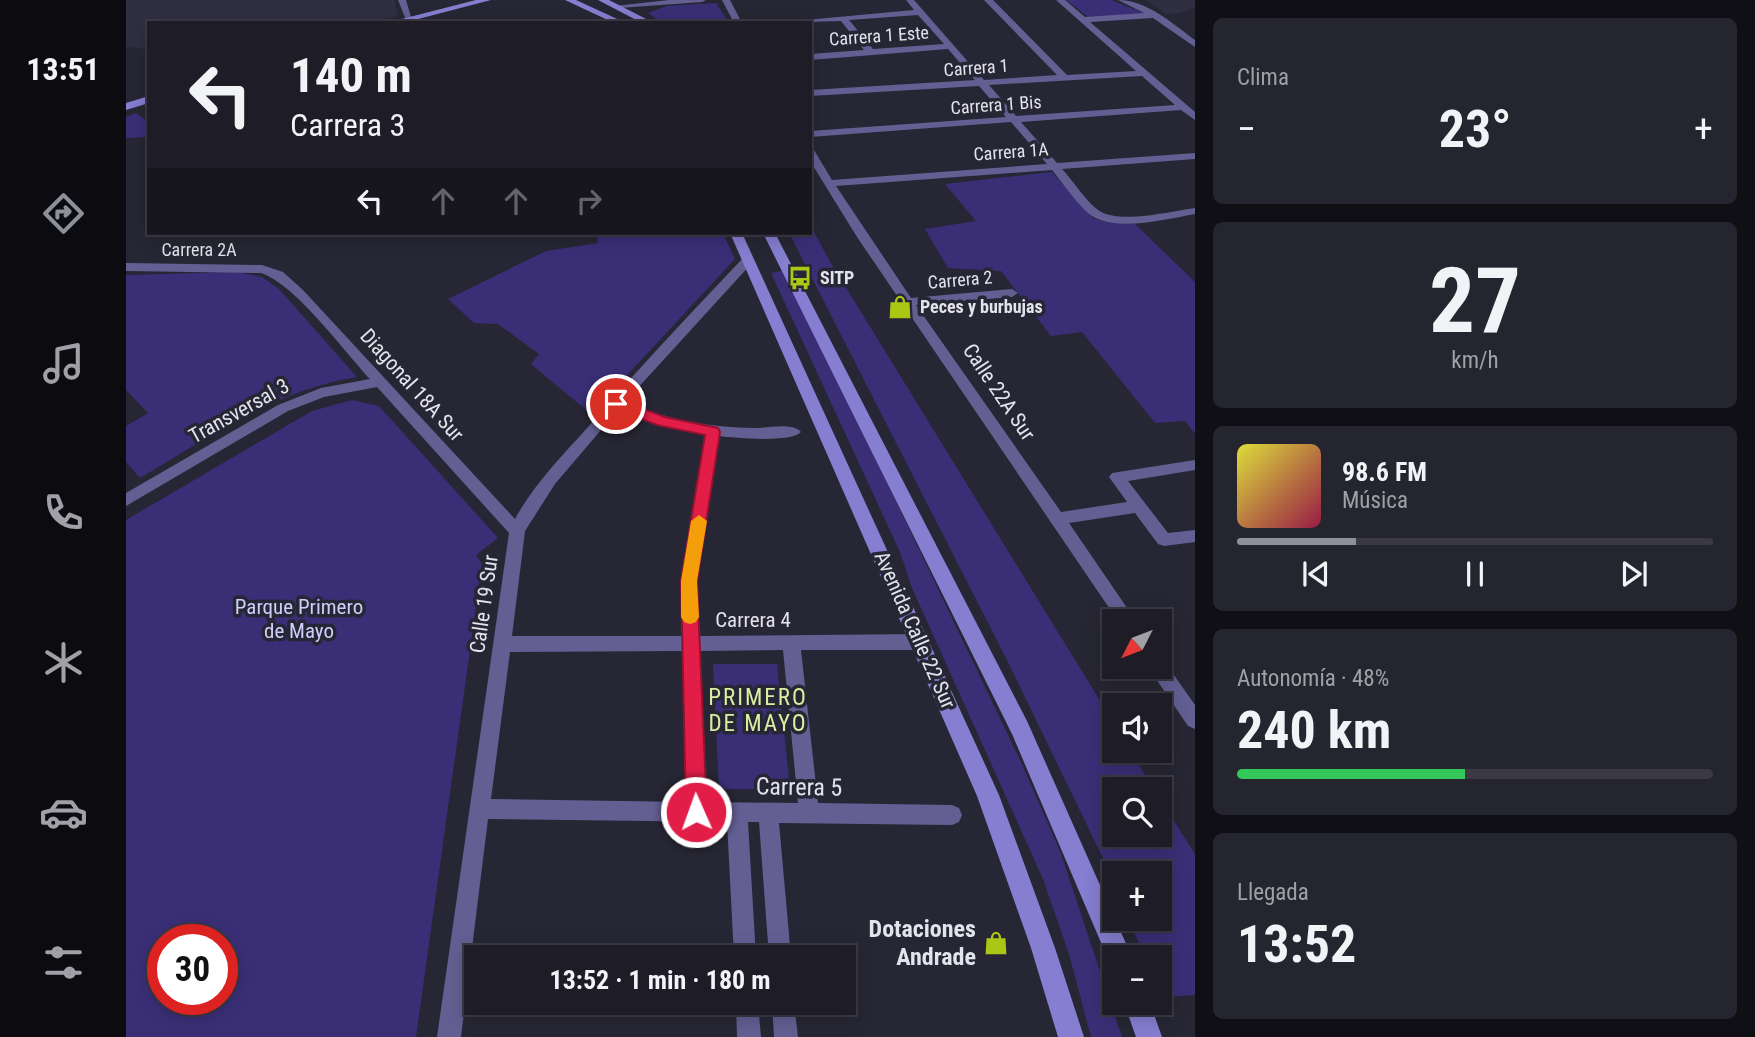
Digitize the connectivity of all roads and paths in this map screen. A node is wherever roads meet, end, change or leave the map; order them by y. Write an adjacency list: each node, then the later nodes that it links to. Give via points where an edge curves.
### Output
1 (402, 0): 16 (street)
2 (487, 0): 16 (main road)
3 (569, 0): 20 (main road)
4 (602, 0): 12 (main road)
5 (702, 0): 11 (street)
6 (726, 0): 22 (street)
7 (910, 0): 13 (street)
8 (988, 0): 29 (street)
9 (1060, 0): 18 (street)
10 (1122, 0): 15 (street)
11 (653, 2): 12 (street); 14 (street)
12 (619, 6): 14 (main road)
13 (920, 12): 17 (street); 25 (street)
14 (638, 15): 21 (main road)
15 (1155, 15): 18 (street); 24 (street)
16 (409, 18): 19 (main road)
17 (843, 18): 23 (street); 26 (street)
18 (1083, 20): 28 (street)
19 (398, 21)
20 (617, 21)
21 (647, 21)
22 (737, 21)
23 (803, 21)
24 (1195, 44)
25 (950, 46): 26 (street, Carrera 1 Este); 30 (street)
26 (870, 52): 27 (street, Carrera 1 Este)
27 (812, 57)
28 (1144, 73): 29 (street, Carrera 1); 34 (street)
29 (1064, 77): 30 (street, Carrera 1)
30 (984, 84): 31 (street, Carrera 1); 36 (street)
31 (812, 93)
32 (147, 100): 33 (main road)
33 (126, 107)
34 (1184, 107): 35 (street); 36 (street, Carrera 1 Bis)
35 (1195, 117)
36 (1013, 119): 37 (street, Carrera 1 Bis); 40 (street)
37 (812, 134)
38 (812, 155): 41 (street, Calle 22A Sur)
39 (1195, 156): 40 (street, Carrera 1A)
40 (1055, 167): 41 (street, Carrera 1A); 42 (street, via 1103,217 1133,219)
41 (829, 183): 49 (street, Calle 22A Sur)
42 (1195, 211)
43 (737, 235): 45 (main road, Avenida Calle 22 Sur)
44 (770, 235): 75 (main road, via 1020,728)
45 (748, 260): 51 (street, Calle 19 Sur); 61 (main road, Avenida Calle 22 Sur)
46 (126, 267): 47 (street, Carrera 2A)
47 (271, 271): 50 (street, Diagonal 18A Sur, via 299,293)
48 (1012, 293): 49 (street, Carrera 2)
49 (910, 302): 57 (street, Calle 22A Sur)
50 (381, 382): 55 (street, Transversal 3, via 321,393 283,408); 58 (street, Diagonal 18A Sur)
51 (616, 404): 52 (street, via 662,421); 58 (street, Calle 19 Sur, via 543,488)
52 (713, 432): 53 (street); 62 (street, via 689,581)
53 (794, 432)
54 (1195, 465): 56 (street, via 1117,477)
55 (126, 500)
56 (1139, 506): 57 (street); 59 (street, via 1164,540)
57 (1058, 519): 60 (street, Calle 22A Sur)
58 (517, 531): 64 (street, Calle 19 Sur)
59 (1195, 536)
60 (1119, 609)
61 (921, 642): 63 (street, Carrera 4); 82 (main road, Avenida Calle 22 Sur, via 988,795)
62 (691, 643): 63 (street, Carrera 4); 64 (street, Carrera 4); 68 (street)
63 (791, 643): 71 (street)
64 (501, 644): 67 (street, Calle 19 Sur)
65 (1166, 679): 66 (street)
66 (1195, 720)
67 (478, 809): 68 (street, Carrera 5); 79 (street, Calle 19 Sur)
68 (696, 812): 69 (street, Carrera 5)
69 (737, 813): 70 (street, Carrera 5); 73 (street)
70 (768, 813): 71 (street, Carrera 5); 74 (street)
71 (809, 813): 72 (street, Carrera 5)
72 (952, 816)
73 (744, 945)
74 (779, 945)
75 (1115, 945)
76 (748, 1015): 80 (street)
77 (784, 1015): 81 (street)
78 (1141, 1015): 83 (main road)
79 (449, 1037)
80 (749, 1037)
81 (786, 1037)
82 (1071, 1037)
83 (1149, 1037)

